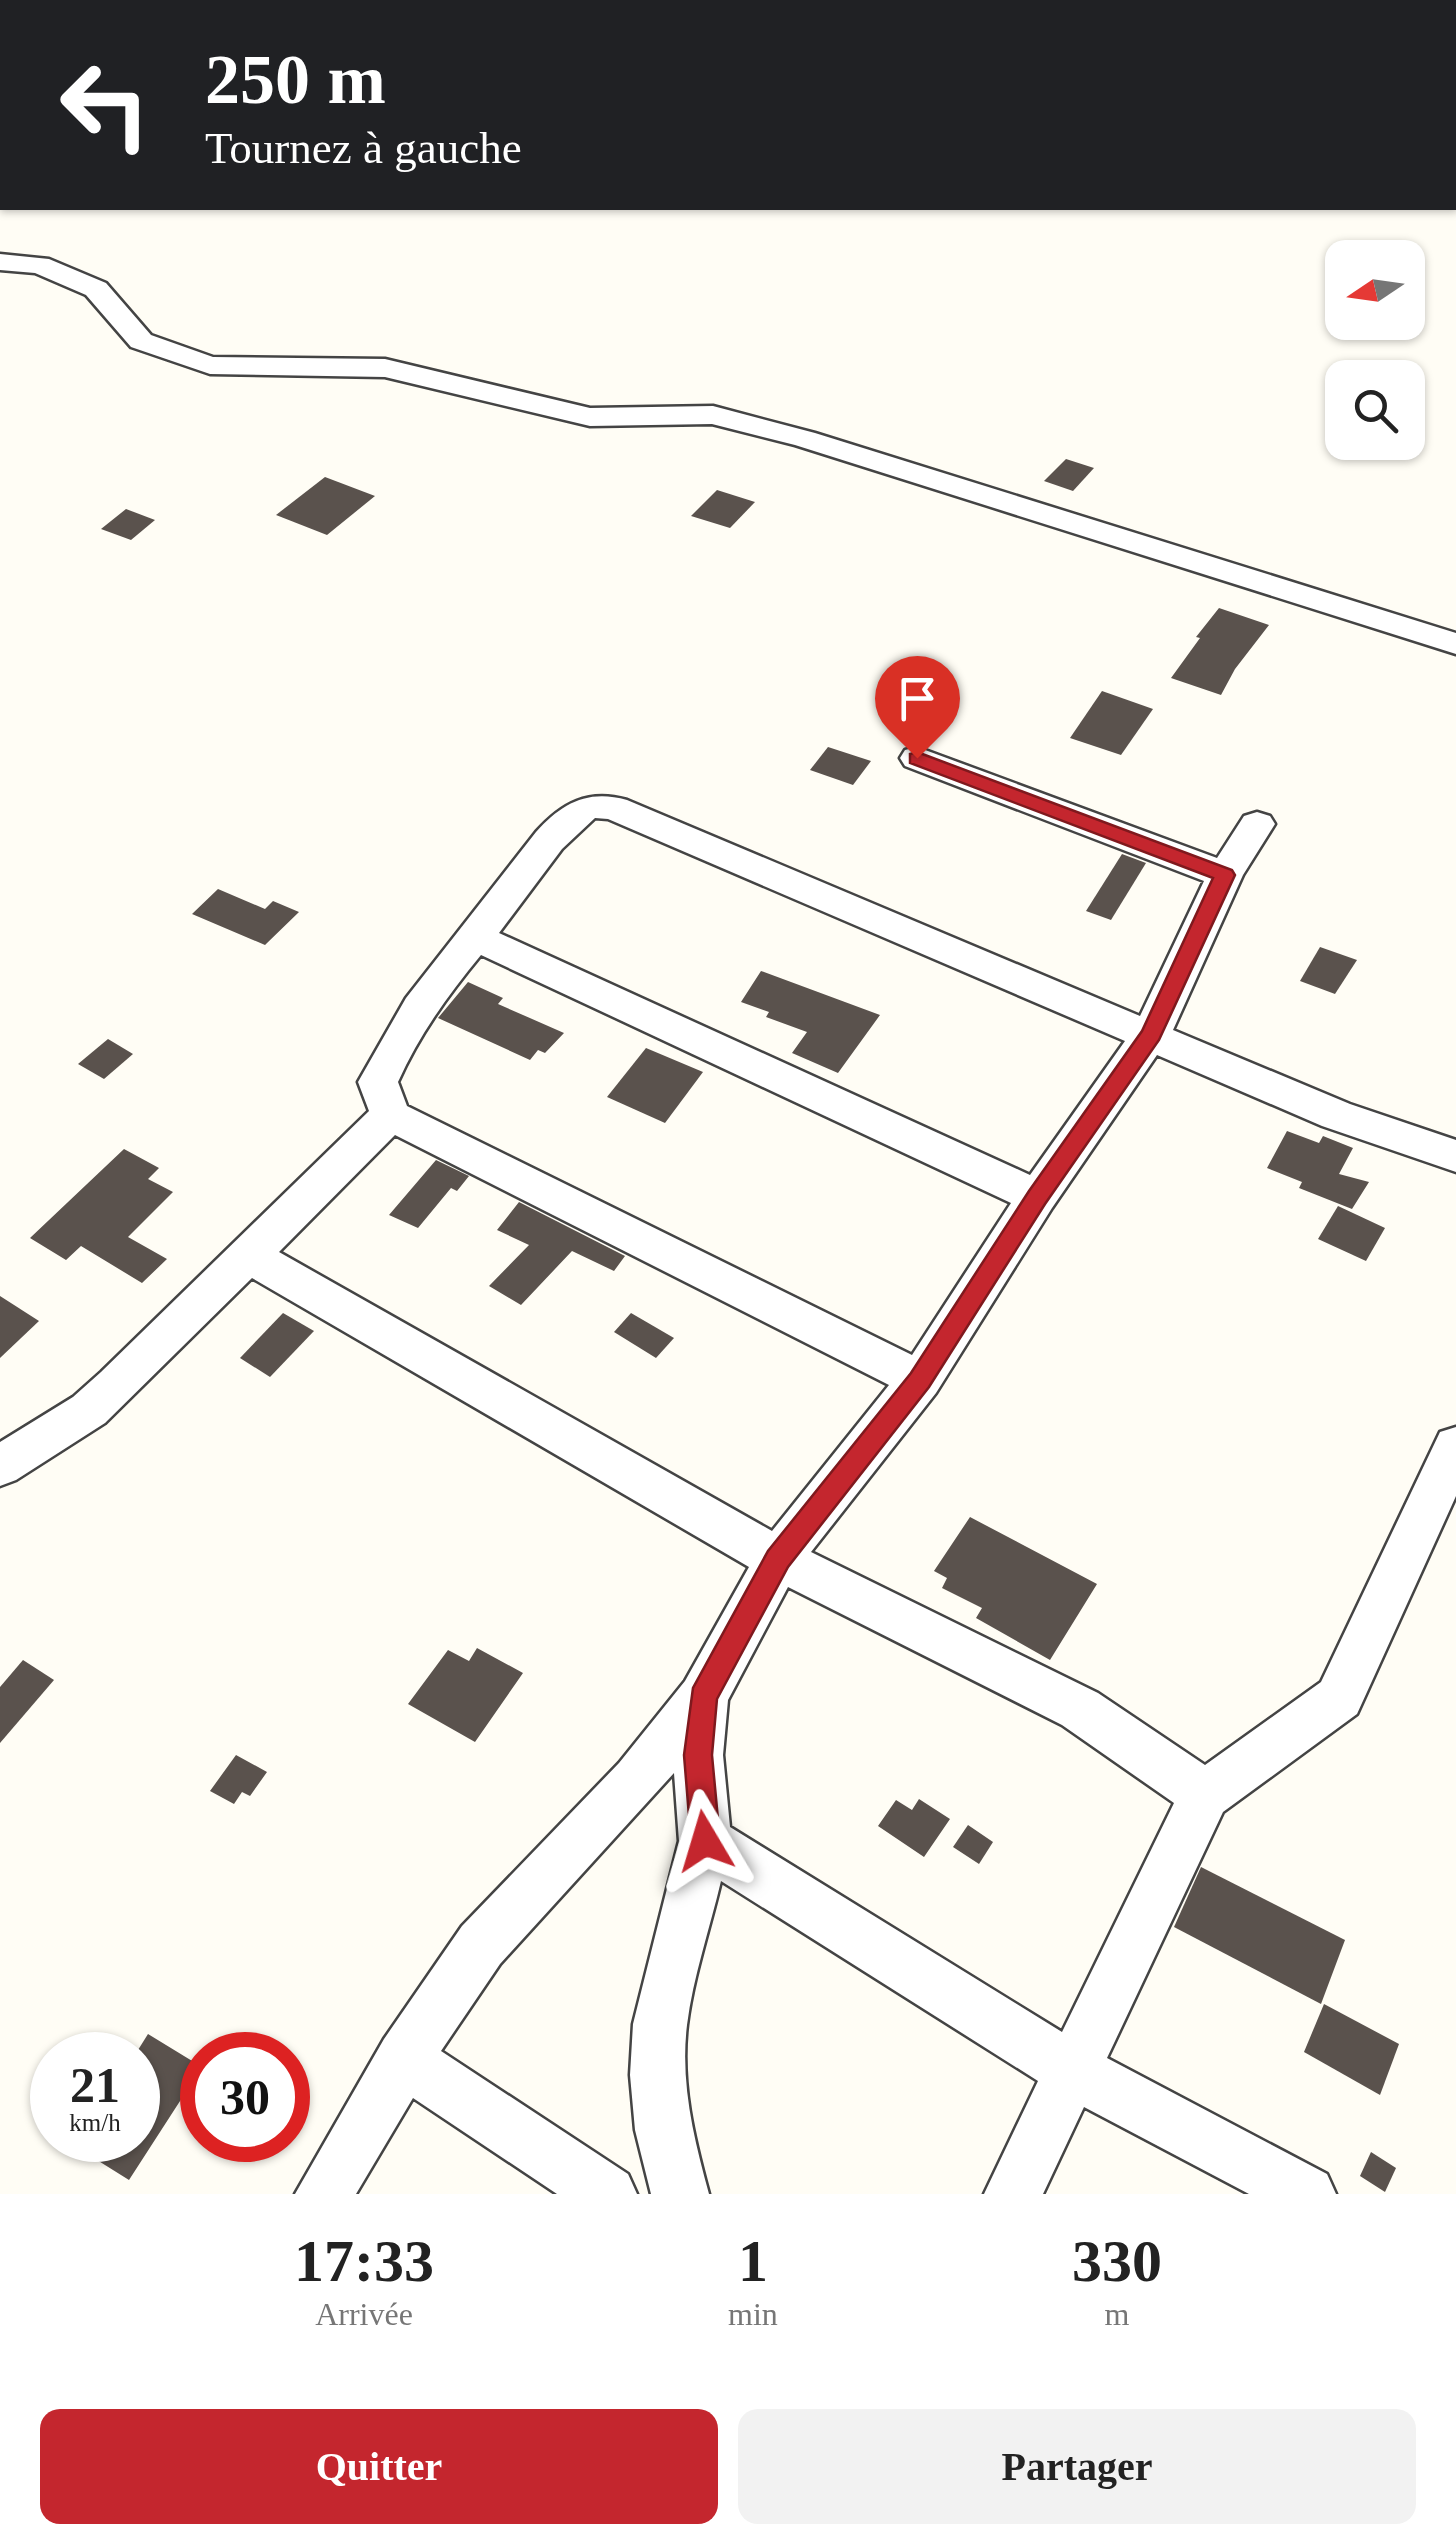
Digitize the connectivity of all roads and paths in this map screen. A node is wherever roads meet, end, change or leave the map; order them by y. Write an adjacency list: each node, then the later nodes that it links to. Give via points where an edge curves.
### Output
1 (0, 262): 2 (street, via 40,265 96,289 140,341 210,366 385,368 590,416 713,415)
2 (1456, 644)
3 (917, 758): 5 (street)
4 (1256, 824): 5 (street)
5 (1225, 875): 7 (street)
6 (476, 938): 7 (street, via 566,822 594,805); 8 (street, via 439,978 390,1053 378,1082); 10 (street)
7 (1152, 1034): 9 (street, via 1336,1116); 10 (street)
8 (390, 1116): 11 (street); 12 (street)
9 (1456, 1156)
10 (1037, 1198): 12 (street)
11 (250, 1256): 14 (street, via 89,1410); 15 (street)
12 (920, 1380): 15 (street)
13 (1456, 1446): 17 (street, via 1339,1698)
14 (0, 1466)
15 (778, 1559): 16 (street); 17 (street, via 1080,1709)
16 (703, 1697): 18 (street, via 698,1755); 19 (street, via 637,1780 481,1945)
17 (1205, 1794): 20 (street)
18 (705, 1841): 20 (street); 23 (street, via 660,2024 662,2130)
19 (404, 2059): 21 (street); 22 (street)
20 (1070, 2068): 24 (street); 25 (street)
21 (324, 2194)
22 (608, 2194)
23 (680, 2194)
24 (1013, 2194)
25 (1308, 2194)

